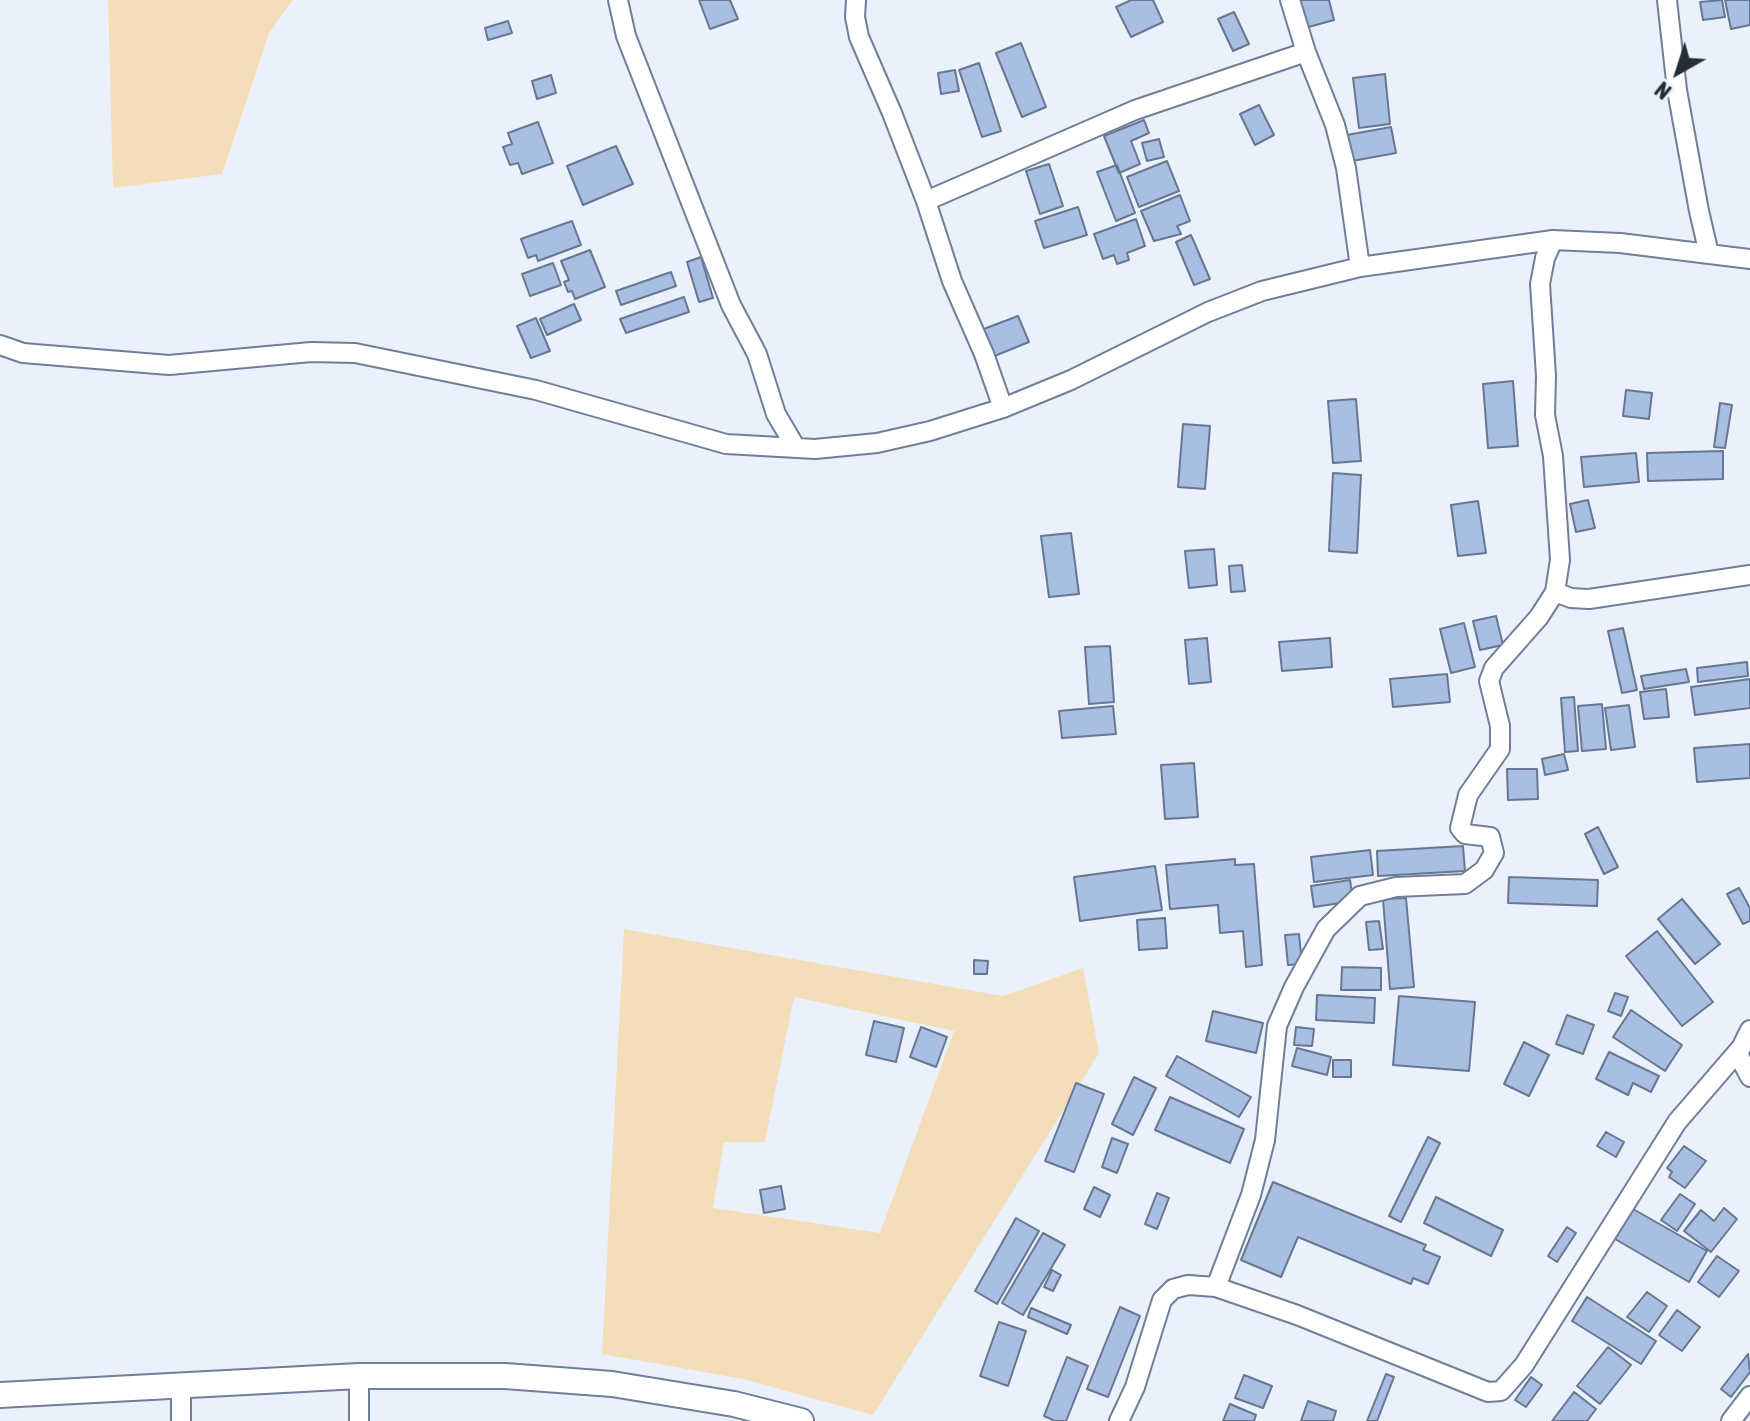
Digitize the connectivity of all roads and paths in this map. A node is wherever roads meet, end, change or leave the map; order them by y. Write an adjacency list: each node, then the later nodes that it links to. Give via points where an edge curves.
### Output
1 (618, 0): 13 (street, via 626,36 731,305 757,354 776,414)
2 (856, 0): 6 (street, via 859,37)
3 (1290, 0): 5 (street)
4 (1667, 0): 8 (street, via 1691,175)
5 (1306, 52): 6 (street, via 1135,110); 10 (street, via 1346,168)
6 (926, 201): 12 (street)
7 (1553, 240): 8 (street); 10 (street); 15 (street, via 1540,284 1545,415 1560,560)
8 (1709, 254): 9 (street)
9 (1750, 259)
10 (1360, 267): 12 (street, via 1248,296)
11 (0, 345): 13 (street, via 23,353 169,365 355,353 536,390 726,444)
12 (1003, 408): 13 (street, via 877,443)
13 (796, 448)
14 (1750, 575): 15 (street, via 1589,599)
15 (1555, 592): 19 (street, via 1489,681 1500,749 1468,795 1460,828 1465,834 1490,837 1494,853 1484,870 1465,884 1396,887 1360,896 1326,929 1294,987 1277,1026 1271,1106 1251,1195)
16 (1750, 1030): 17 (street)
17 (1740, 1049): 18 (street, via 1740,1061); 19 (street, via 1677,1122 1524,1365 1501,1391 1488,1392)
18 (1750, 1077)
19 (1216, 1287): 28 (street, via 1188,1285 1173,1289 1162,1300)
20 (359, 1376): 21 (main road); 24 (main road, via 505,1376 597,1383 734,1404); 26 (street)
21 (181, 1385): 22 (main road); 25 (street)
22 (0, 1395)
23 (1750, 1396): 29 (street)
24 (751, 1415): 27 (main road)
25 (181, 1421)
26 (359, 1421)
27 (801, 1421)
28 (1119, 1421)
29 (1731, 1421)

